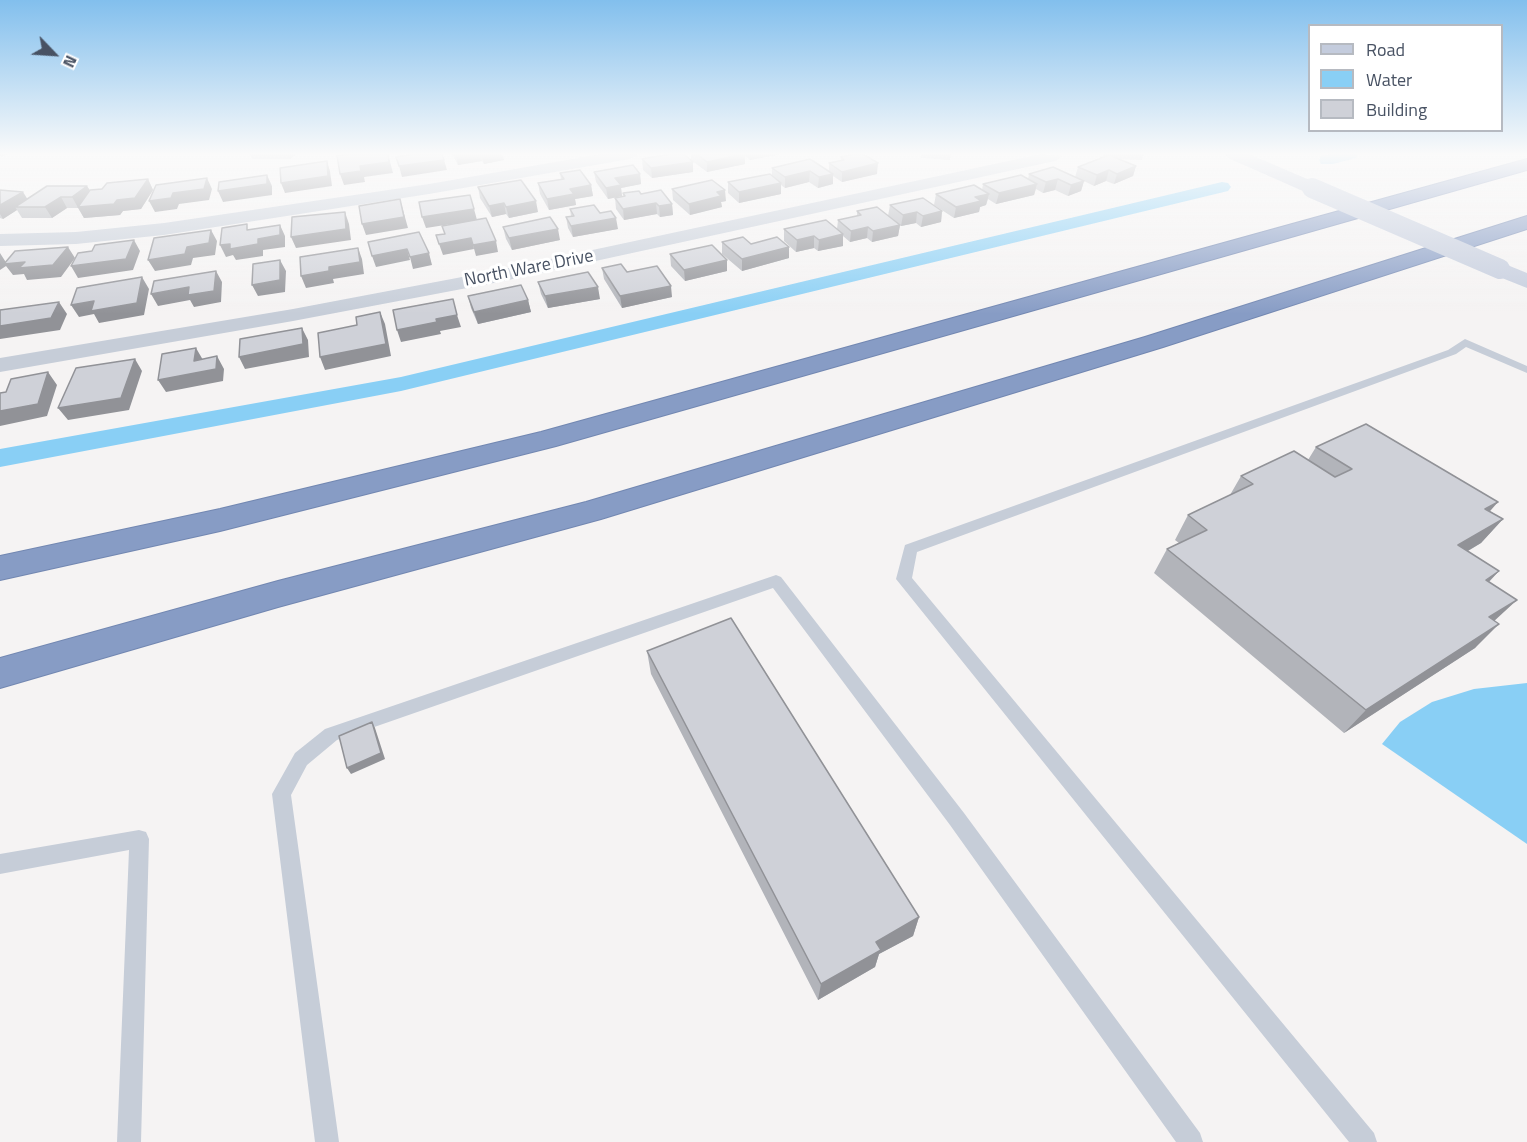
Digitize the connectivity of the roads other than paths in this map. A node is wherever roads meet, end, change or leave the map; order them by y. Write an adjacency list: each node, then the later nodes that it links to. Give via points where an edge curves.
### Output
1 (308, 207): 6 (street, via 164,229 76,238)
2 (801, 207): 8 (street, North Ware Drive, via 499,276)
3 (1357, 207): 7 (street, bridge)
4 (1373, 207): 10 (highway, via 546,440 220,520)
5 (1527, 222): 11 (highway, via 1154,342 601,508)
6 (0, 240)
7 (1527, 281)
8 (0, 365)
9 (1527, 370): 16 (lane, via 1465,342 1452,352 910,549 904,579)
10 (0, 568)
11 (0, 673)
12 (0, 864): 13 (lane, via 139,839)
13 (129, 1142)
14 (327, 1142): 15 (lane, via 281,794 301,759 331,734 776,581 957,819)
15 (1191, 1142)
16 (1365, 1142)

